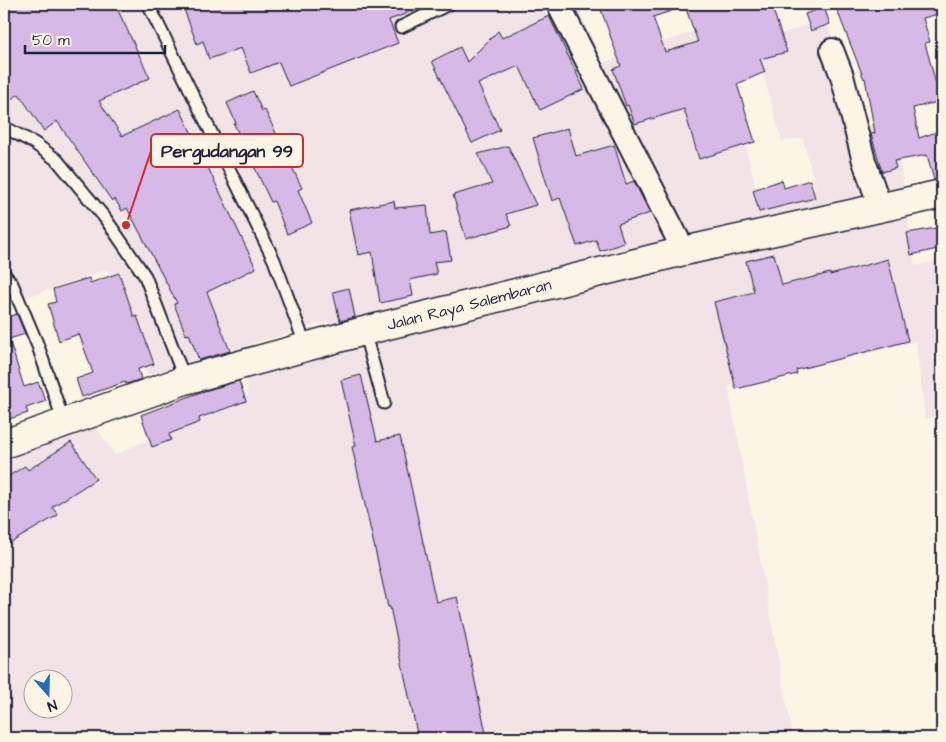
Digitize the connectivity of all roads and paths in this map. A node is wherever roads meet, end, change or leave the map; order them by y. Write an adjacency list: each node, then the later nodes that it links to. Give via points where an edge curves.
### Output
1 (148, 4): 12 (lane, via 274,260)
2 (450, 4): 4 (lane)
3 (558, 4): 9 (street)
4 (401, 27)
5 (832, 50): 8 (street)
6 (4, 127): 13 (lane, via 57,160 105,218 145,276)
7 (942, 194): 8 (main road, Jalan Raya Salembaran)
8 (881, 208): 9 (main road, Jalan Raya Salembaran)
9 (684, 251): 11 (main road, Jalan Raya Salembaran)
10 (4, 274): 15 (lane, via 12,284 38,346)
11 (364, 331): 12 (main road, Jalan Raya Salembaran); 14 (lane)
12 (306, 346): 13 (main road, Jalan Raya Salembaran)
13 (184, 380): 15 (main road, Jalan Raya Salembaran)
14 (384, 403)
15 (64, 423): 16 (main road, Jalan Raya Salembaran)
16 (4, 444)

